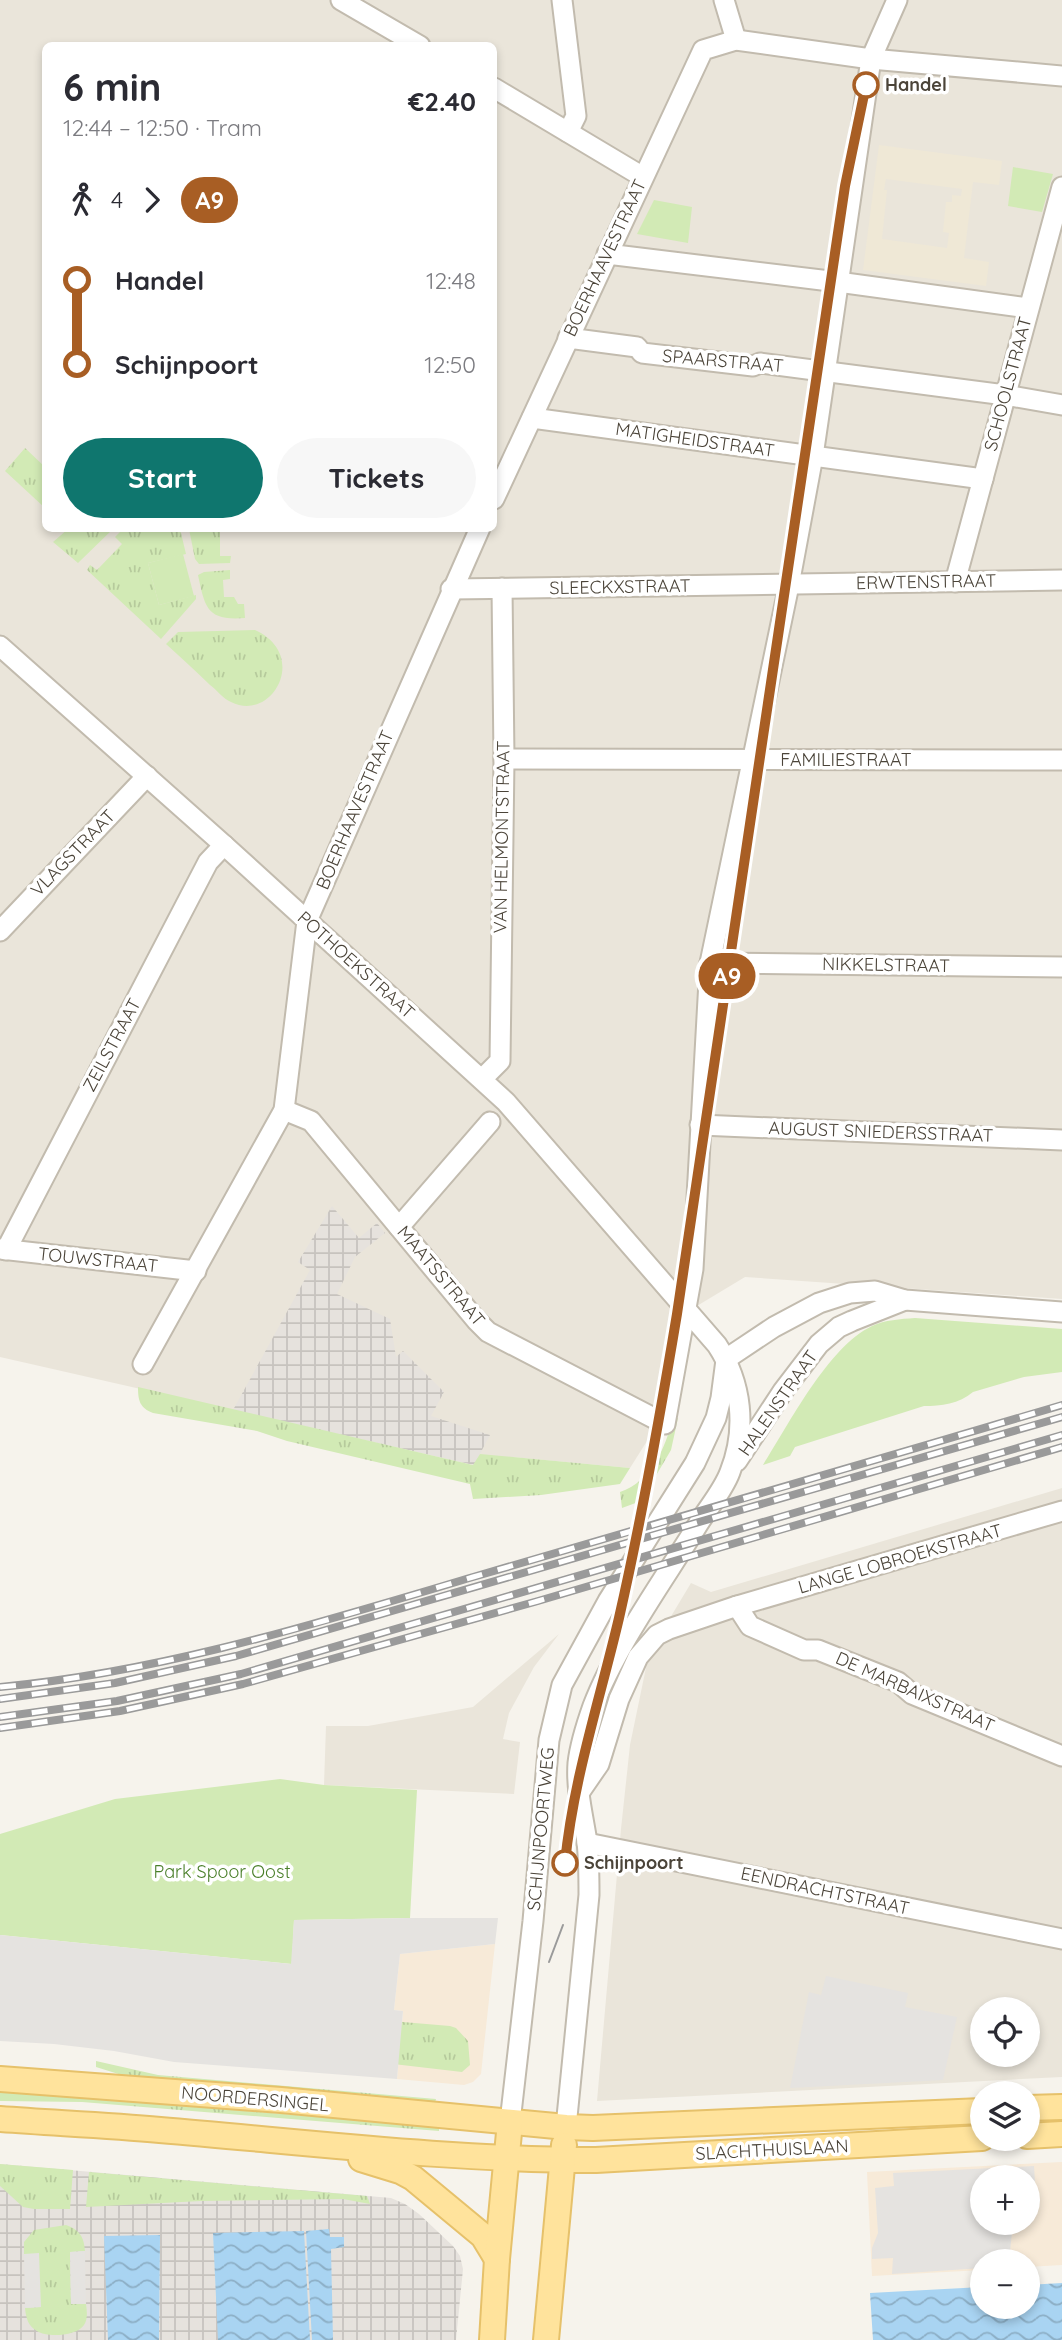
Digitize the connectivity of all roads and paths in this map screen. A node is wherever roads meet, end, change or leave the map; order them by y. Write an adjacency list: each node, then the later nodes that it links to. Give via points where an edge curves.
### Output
1 (341, 0): 6 (street)
2 (562, 0): 10 (street, via 576,116)
3 (724, 0): 5 (street)
4 (897, 0): 7 (street)
5 (736, 40): 7 (street); 11 (street, BOERHAAVESTRAAT, via 703,50)
6 (413, 42)
7 (871, 59): 8 (street); 14 (street)
8 (1062, 76)
9 (497, 90): 10 (street)
10 (568, 132): 11 (street)
11 (643, 177): 13 (street, BOERHAAVESTRAAT)
12 (1062, 187): 15 (street, SCHOOLSTRAAT)
13 (607, 254): 14 (street); 16 (street, BOERHAAVESTRAAT)
14 (838, 282): 15 (street); 17 (street)
15 (1028, 308): 18 (street, SCHOOLSTRAAT)
16 (568, 338): 17 (street, SPAARSTRAAT, via 637,347 642,353); 20 (street, BOERHAAVESTRAAT)
17 (826, 372): 18 (street, SPAARSTRAAT); 21 (street)
18 (1005, 395): 19 (street, SPAARSTRAAT); 22 (street, SCHOOLSTRAAT)
19 (1062, 405)
20 (532, 418): 21 (street, MATIGHEIDSTRAAT); 23 (street, BOERHAAVESTRAAT)
21 (813, 456): 22 (street, MATIGHEIDSTRAAT); 27 (street)
22 (983, 479): 26 (street, SCHOOLSTRAAT)
23 (497, 493)
24 (478, 532): 29 (street, BOERHAAVESTRAAT)
25 (1062, 580): 26 (street, ERWTENSTRAAT)
26 (955, 582): 27 (street, ERWTENSTRAAT)
27 (789, 585): 28 (street, SLEECKXSTRAAT); 32 (street)
28 (502, 588): 29 (street, SLEECKXSTRAAT); 31 (street, VAN HELMONTSTRAAT)
29 (451, 589): 36 (street, BOERHAAVESTRAAT)
30 (0, 646): 34 (street, POTHOEKSTRAAT)
31 (504, 759): 32 (street, FAMILIESTRAAT); 40 (street, VAN HELMONTSTRAAT, via 500,1061)
32 (752, 760): 33 (street, FAMILIESTRAAT); 38 (street)
33 (1062, 760)
34 (147, 776): 35 (street, POTHOEKSTRAAT); 37 (street, VLAGSTRAAT)
35 (224, 845): 36 (street, POTHOEKSTRAAT); 46 (street, ZEILSTRAAT, via 208,862)
36 (307, 921): 40 (street, POTHOEKSTRAAT); 41 (street, BOERHAAVESTRAAT)
37 (0, 930)
38 (710, 963): 39 (street, NIKKELSTRAAT); 43 (street)
39 (1062, 967)
40 (482, 1079): 49 (street, POTHOEKSTRAAT)
41 (284, 1110): 45 (street, MAATSSTRAAT, via 311,1121); 47 (street, BOERHAAVESTRAAT)
42 (489, 1122): 45 (street)
43 (700, 1125): 44 (street, AUGUST SNIEDERSSTRAAT); 49 (street, via 693,1269)
44 (1062, 1140)
45 (399, 1227): 49 (street, MAATSSTRAAT, via 488,1332 665,1424)
46 (3, 1249): 47 (street, TOUWSTRAAT)
47 (196, 1270): 52 (street, BOERHAAVESTRAAT)
48 (905, 1300): 50 (street, HALENSTRAAT); 51 (street, HALENSTRAAT, via 875,1291 835,1297 774,1327); 53 (street, HALENSTRAAT, via 839,1327 819,1344)
49 (685, 1309): 51 (street, SCHIJNPOORTWEG)
50 (1062, 1312)
51 (726, 1359): 53 (street, SCHIJNPOORTWEG, via 740,1405); 65 (street, SCHIJNPOORTWEG, via 716,1418 695,1463 608,1601 562,1685 549,1740)
52 (143, 1364)
53 (730, 1473): 57 (street, SCHIJNPOORTWEG, via 605,1680 578,1762)
54 (1062, 1511): 55 (street, LANGE LOBROEKSTRAAT)
55 (737, 1606): 56 (street, DE MARBAIXSTRAAT, via 750,1626 898,1682 912,1694); 57 (street, SCHIJNPOORTWEG, via 669,1629 648,1644 627,1678 599,1764)
56 (1062, 1756)
57 (579, 1793): 58 (street, SCHIJNPOORTWEG)
58 (587, 1843): 59 (street, EENDRACHTSTRAAT); 66 (street, SCHIJNPOORTWEG, via 589,1895)
59 (1062, 1939)
60 (0, 2079): 65 (main road, NOORDERSINGEL)
61 (1062, 2106): 62 (main road)
62 (1040, 2107)
63 (970, 2112): 66 (main road, SLACHTHUISLAAN)
64 (0, 2119): 70 (main road)
65 (510, 2122): 66 (main road, NOORDERSINGEL); 71 (main road, SCHIJNPOORTWEG)
66 (566, 2127): 72 (main road, SCHIJNPOORTWEG)
67 (1062, 2134): 68 (main road)
68 (1040, 2135)
69 (970, 2139): 72 (main road, SLACHTHUISLAAN)
70 (317, 2145): 71 (main road); 73 (main road, via 413,2178 483,2236)
71 (507, 2158): 72 (main road, SLACHTHUISLAAN); 73 (main road, SCHIJNPOORTWEG)
72 (562, 2160): 75 (main road, SCHIJNPOORTWEG)
73 (497, 2259): 74 (main road, SCHIJNPOORTWEG)
74 (492, 2340)
75 (546, 2340)

